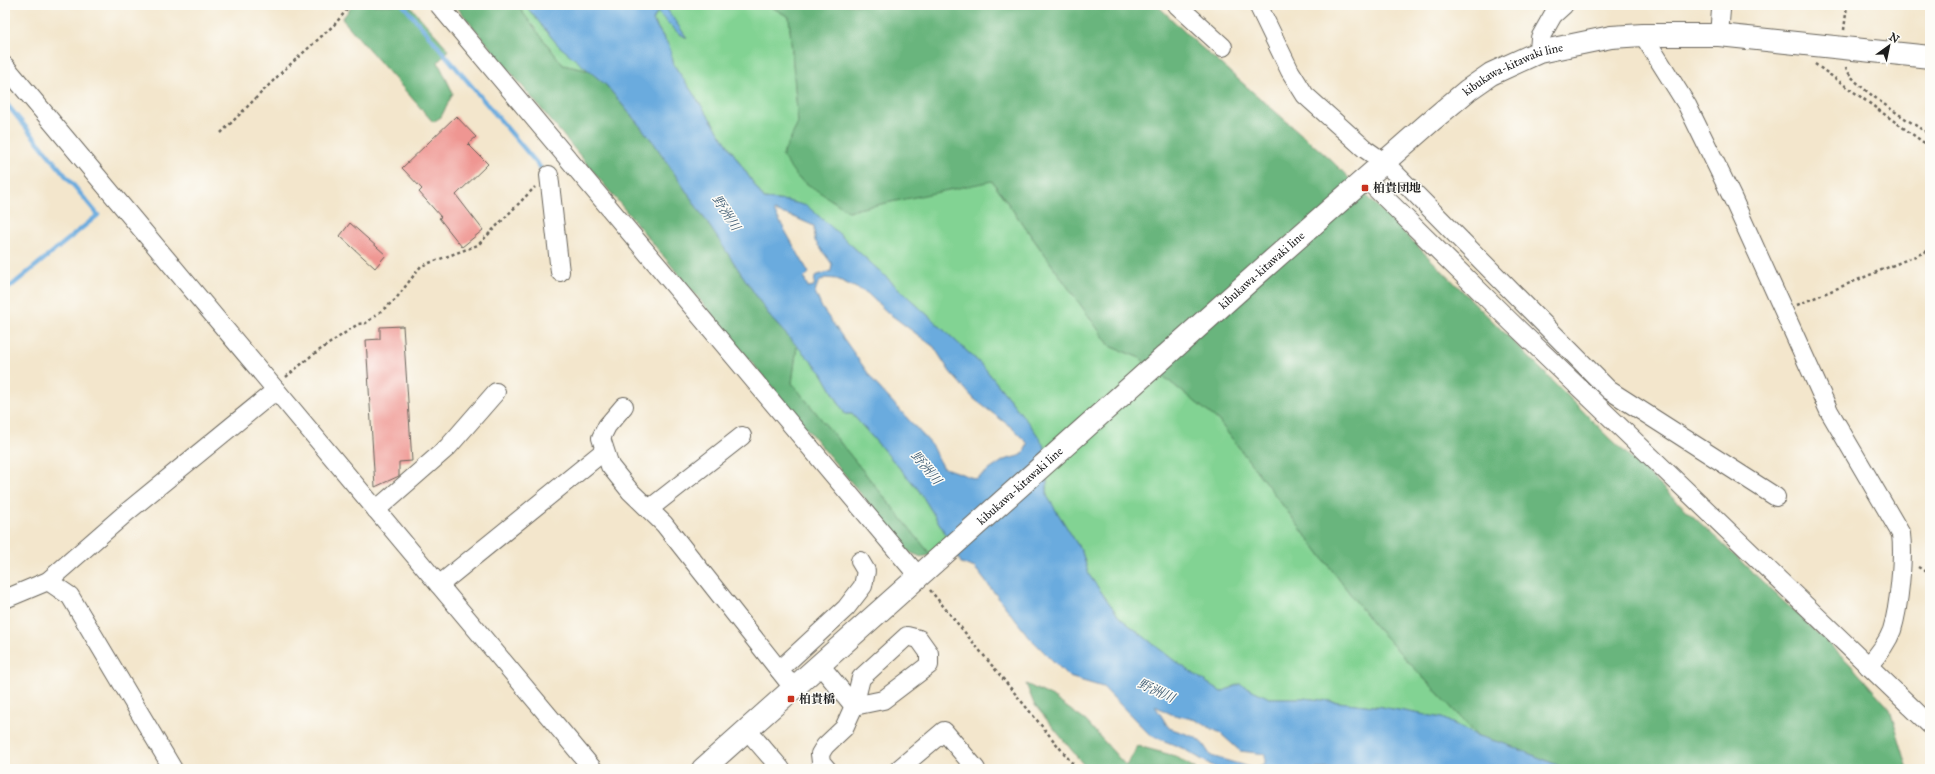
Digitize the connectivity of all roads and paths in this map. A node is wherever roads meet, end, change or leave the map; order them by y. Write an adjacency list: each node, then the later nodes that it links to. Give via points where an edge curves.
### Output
1 (351, 5): 16 (path, via 334,25)
2 (439, 5): 34 (street)
3 (1177, 5): 11 (street)
4 (1258, 5): 19 (street, via 1290,71 1305,95 1365,149)
5 (1564, 5): 13 (street, via 1553,15 1540,38)
6 (1720, 5): 9 (street, via 1722,10)
7 (1847, 5): 12 (path)
8 (1644, 34): 9 (main road, kibukawa-kitawaki line); 13 (main road, kibukawa-kitawaki line, via 1611,37); 24 (street, via 1687,105)
9 (1719, 35): 10 (main road, kibukawa-kitawaki line)
10 (1795, 44): 12 (main road, kibukawa-kitawaki line); 18 (path, via 1813,62)
11 (1223, 47)
12 (1843, 49): 14 (main road, kibukawa-kitawaki line); 17 (path, via 1847,71 1858,84)
13 (1539, 52): 19 (main road, kibukawa-kitawaki line, via 1490,74 1468,90)
14 (1930, 57)
15 (5, 66): 25 (street)
16 (221, 133)
17 (1930, 135)
18 (1930, 147)
19 (1385, 163): 21 (main road, kibukawa-kitawaki line); 30 (street, via 1609,390)
20 (549, 176): 23 (street); 25 (path, via 527,193 478,245 421,266 395,300 366,323 358,324 311,356 280,383)
21 (1366, 179): 34 (main road, kibukawa-kitawaki line); 39 (street)
22 (1930, 250): 24 (path)
23 (560, 272)
24 (1783, 311): 39 (street, via 1829,411 1901,534 1903,549 1892,629 1882,650)
25 (276, 390): 32 (street); 35 (street, via 127,512)
26 (496, 392): 32 (street, via 448,447)
27 (624, 406): 29 (street, via 607,426 601,438)
28 (742, 436): 31 (street)
29 (604, 451): 31 (street, via 610,466); 36 (street)
30 (1776, 497)
31 (649, 509): 40 (street, via 664,524)
32 (376, 510): 36 (street)
33 (860, 561): 40 (street, via 866,571 863,586 846,608)
34 (926, 570): 38 (main road, kibukawa-kitawaki line); 51 (path)
35 (48, 581): 37 (street); 44 (street, via 70,596)
36 (439, 585): 45 (street)
37 (5, 599)
38 (820, 665): 41 (main road, kibukawa-kitawaki line); 48 (street, via 854,706 844,728 820,754 821,762)
39 (1868, 666): 42 (street)
40 (779, 670): 41 (street)
41 (794, 689): 43 (main road, kibukawa-kitawaki line)
42 (1930, 726)
43 (748, 731): 46 (main road, kibukawa-kitawaki line); 47 (street)
44 (172, 769)
45 (593, 769)
46 (703, 769)
47 (781, 769)
48 (827, 769)
49 (899, 769): 50 (street, via 944,731)
50 (976, 769)
51 (1077, 769)

